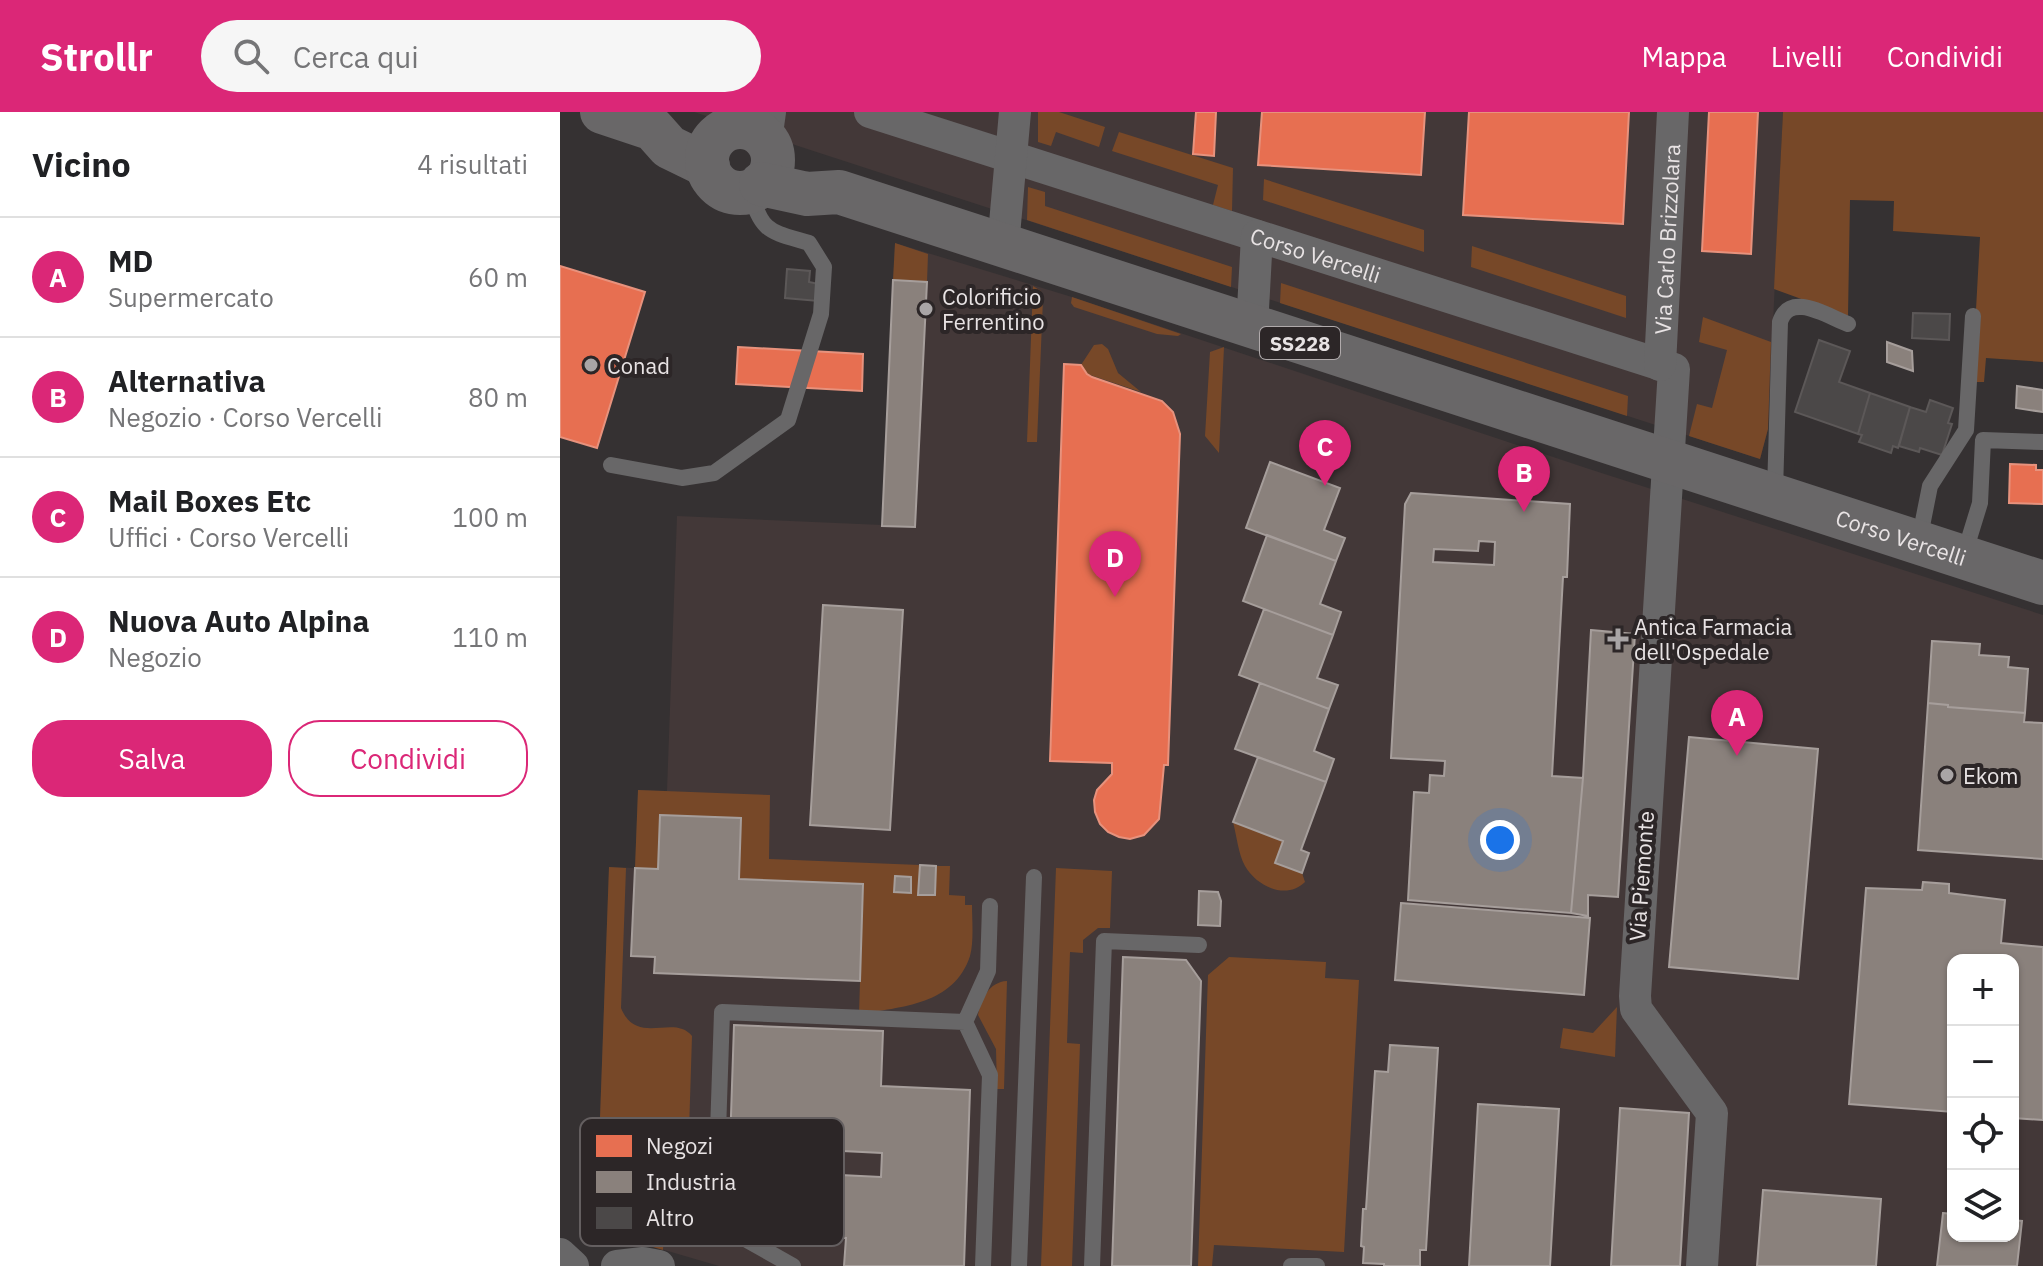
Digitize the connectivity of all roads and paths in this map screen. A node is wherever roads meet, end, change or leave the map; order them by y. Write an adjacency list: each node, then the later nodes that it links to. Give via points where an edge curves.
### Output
1 (602, 112): 5 (main road, Corso Vercelli / SS228, via 653,129 669,147)
2 (870, 112): 6 (street, Corso Vercelli)
3 (1015, 112): 6 (street)
4 (1673, 112): 12 (street, Via Carlo Brizzolara)
5 (745, 147): 8 (main road, Corso Vercelli / SS228, via 818,172 839,192); 15 (lane, via 758,218 772,232 809,243 824,267 821,314 788,420 714,473 682,478)
6 (1011, 157): 7 (street, Corso Vercelli); 8 (street)
7 (1257, 236): 11 (street); 12 (street, Corso Vercelli)
8 (1003, 246): 11 (main road, Corso Vercelli / SS228)
9 (1973, 316): 17 (lane, via 1966,430 1930,486)
10 (1848, 324): 16 (lane, via 1802,306 1784,311)
11 (1252, 327): 14 (main road, Corso Vercelli / SS228)
12 (1660, 365): 14 (street, via 1674,369)
13 (2043, 442): 18 (lane, via 1983,440 1980,503)
14 (1669, 462): 16 (main road, Corso Vercelli / SS228); 36 (street, Via Piemonte, via 1636,1009 1712,1113)
15 (611, 465)
16 (1774, 496): 17 (main road, Corso Vercelli / SS228)
17 (1918, 542): 18 (main road, Corso Vercelli / SS228)
18 (1963, 556): 19 (main road, Corso Vercelli / SS228)
19 (2043, 583)
20 (1034, 877): 32 (lane)
21 (990, 906): 23 (lane, via 988,971)
22 (1199, 945): 33 (lane, via 1104,941)
23 (965, 1022): 24 (lane, via 722,1012); 31 (lane, via 990,1075)
24 (718, 1118)
25 (758, 1246): 30 (lane)
26 (560, 1254): 27 (street)
27 (573, 1266)
28 (617, 1266): 29 (street)
29 (659, 1266)
30 (793, 1266)
31 (983, 1266)
32 (1019, 1266)
33 (1092, 1266)
34 (1291, 1266): 35 (lane)
35 (1317, 1266)
36 (1702, 1266)

